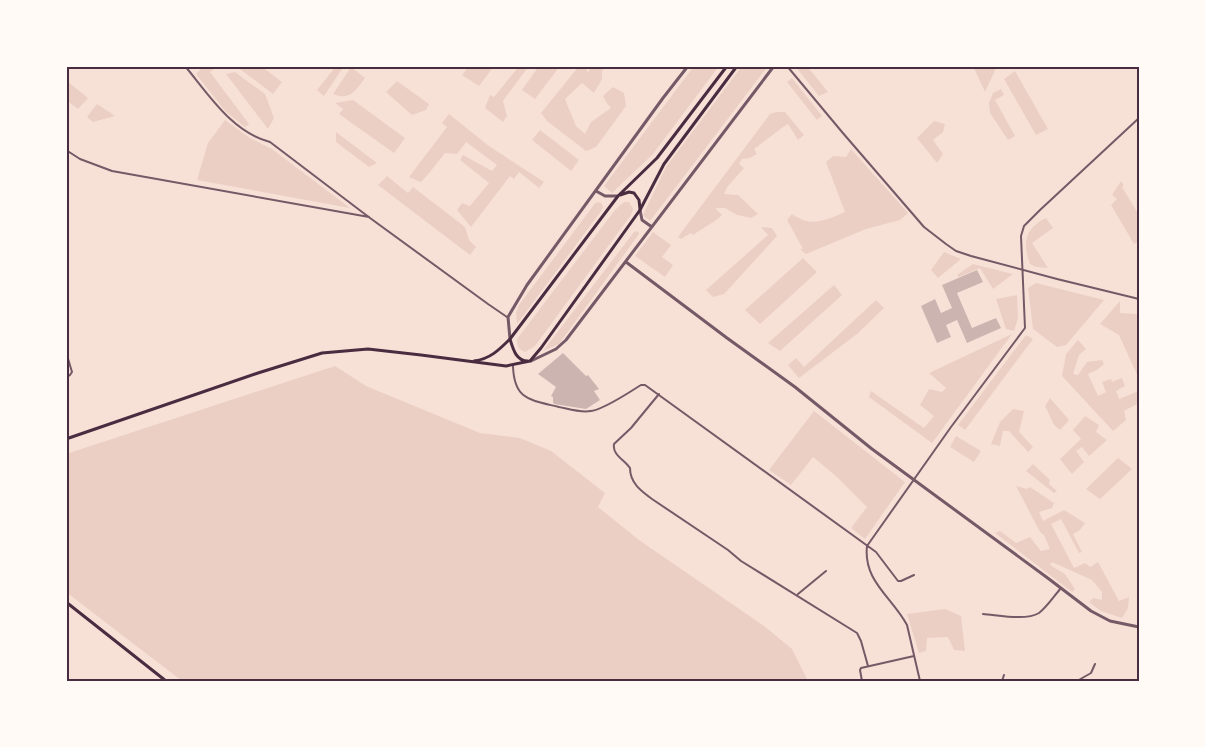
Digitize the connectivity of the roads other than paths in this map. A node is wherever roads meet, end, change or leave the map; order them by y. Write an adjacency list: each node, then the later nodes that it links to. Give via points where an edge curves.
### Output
1 (185, 66): 12 (street, via 238,126 270,142)
2 (688, 66): 9 (street)
3 (727, 66): 10 (main road, via 657,158)
4 (737, 66): 11 (main road, via 664,164)
5 (774, 66): 13 (street)
6 (787, 66): 15 (street, via 931,233 956,251)
7 (1139, 118): 15 (street, via 1024,226 1020,236)
8 (66, 150): 12 (street, via 112,171)
9 (596, 191): 10 (street); 17 (street)
10 (618, 196): 11 (main road, via 634,193); 18 (main road)
11 (640, 210): 13 (street, via 642,220); 21 (main road)
12 (370, 218): 17 (street)
13 (652, 227): 14 (street)
14 (626, 262): 21 (street, via 566,340); 26 (street)
15 (1022, 270): 16 (street); 26 (street, via 1025,328)
16 (1139, 299)
17 (508, 317): 18 (street)
18 (510, 339): 20 (main road, via 493,354); 21 (main road, via 517,356)
19 (66, 352): 23 (street, via 72,372)
20 (469, 361): 22 (main road); 25 (main road, via 368,350 322,353)
21 (530, 361): 22 (main road)
22 (513, 366): 24 (street, via 513,378 524,396 579,411 600,408 645,385)
23 (66, 376)
24 (659, 394): 27 (street); 31 (street, via 614,444 614,452 628,465 632,480 652,499)
25 (66, 439)
26 (915, 480): 27 (street); 30 (street)
27 (867, 546): 29 (street, via 898,580); 35 (street, via 872,576 902,617)
28 (826, 571): 31 (street)
29 (915, 575)
30 (1061, 588): 33 (street, via 1043,609 1028,617); 34 (street, via 1100,617)
31 (797, 595): 37 (street, via 857,633)
32 (66, 602): 39 (main road)
33 (983, 614)
34 (1139, 627)
35 (914, 656): 37 (street); 41 (street)
36 (1095, 664): 43 (street, via 1091,673)
37 (868, 666): 40 (street, via 860,670)
38 (1004, 675): 42 (street)
39 (166, 681)
40 (862, 681)
41 (920, 681)
42 (1002, 681)
43 (1077, 681)

